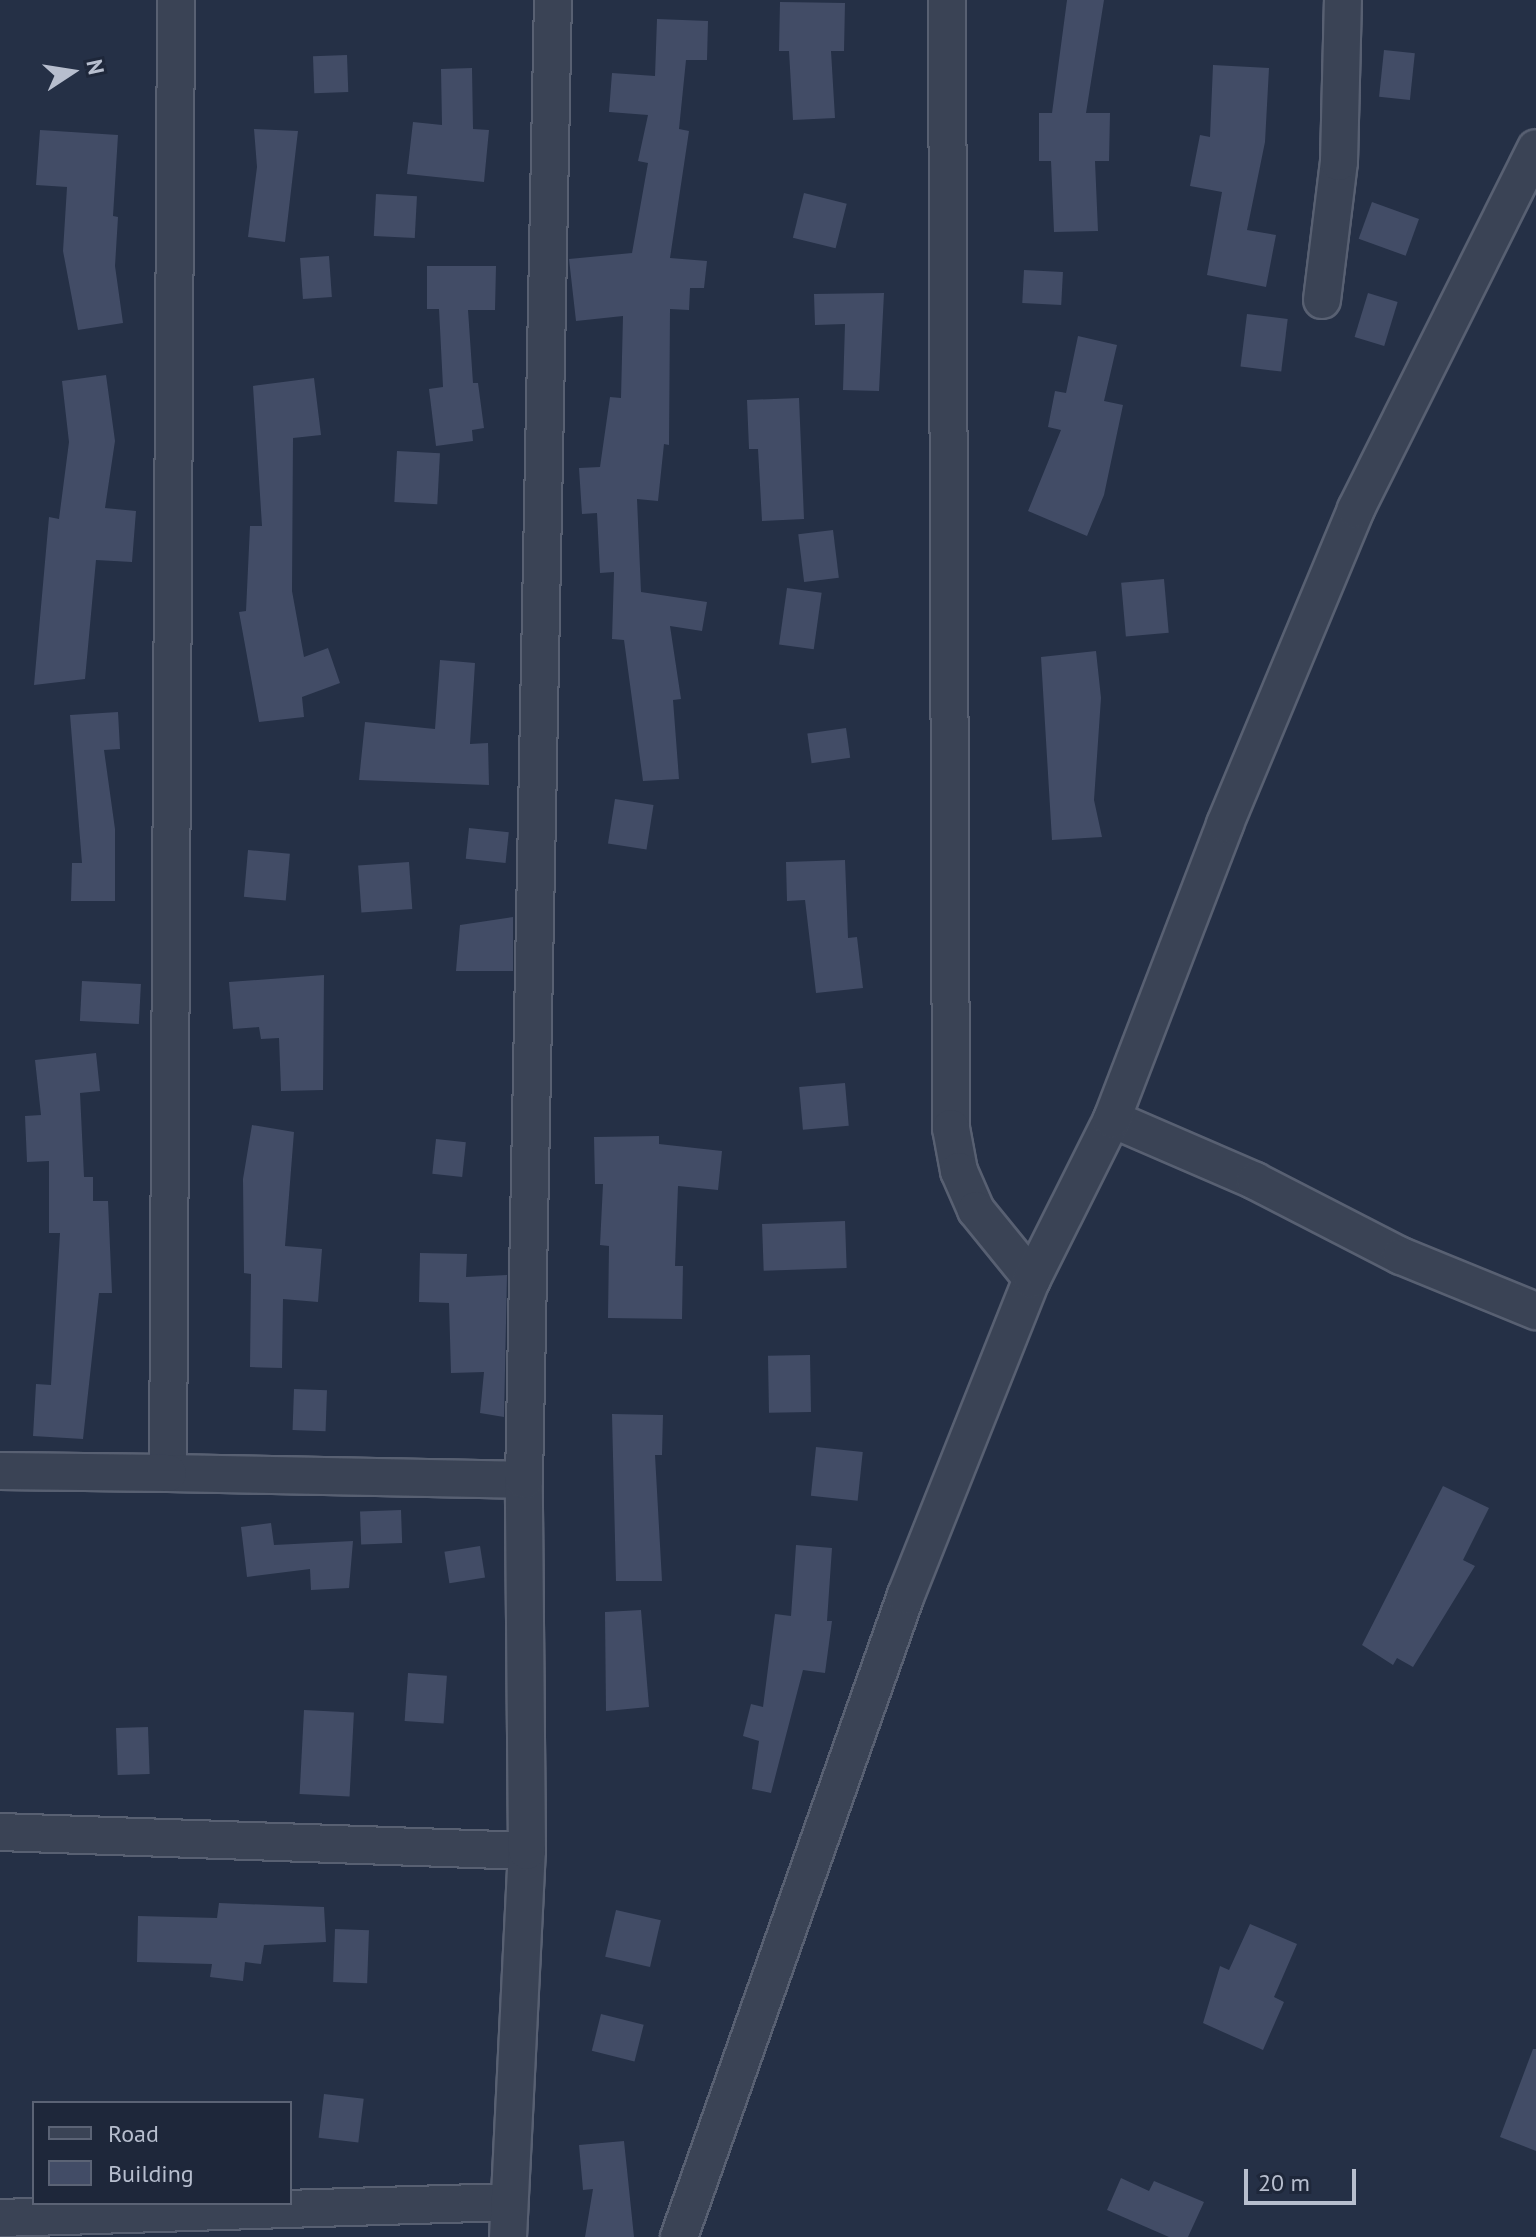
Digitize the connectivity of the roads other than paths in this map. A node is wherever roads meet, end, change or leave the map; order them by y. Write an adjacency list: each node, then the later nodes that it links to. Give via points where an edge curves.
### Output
1 (176, 0): 11 (street)
2 (553, 0): 12 (street)
3 (947, 0): 8 (street, via 951,1128 959,1171 976,1210)
4 (1343, 0): 6 (street, via 1339,162)
5 (1536, 148): 7 (street, via 1356,509 1225,824)
6 (1322, 300)
7 (1112, 1119): 8 (street); 9 (street, via 1255,1181 1401,1256)
8 (1032, 1279): 17 (street, via 906,1595)
9 (1536, 1311)
10 (0, 1471): 11 (street)
11 (168, 1473): 12 (street)
12 (524, 1480): 14 (street)
13 (0, 1832): 14 (street)
14 (527, 1851): 16 (street)
15 (0, 2218): 16 (street)
16 (508, 2220)
17 (679, 2237)

